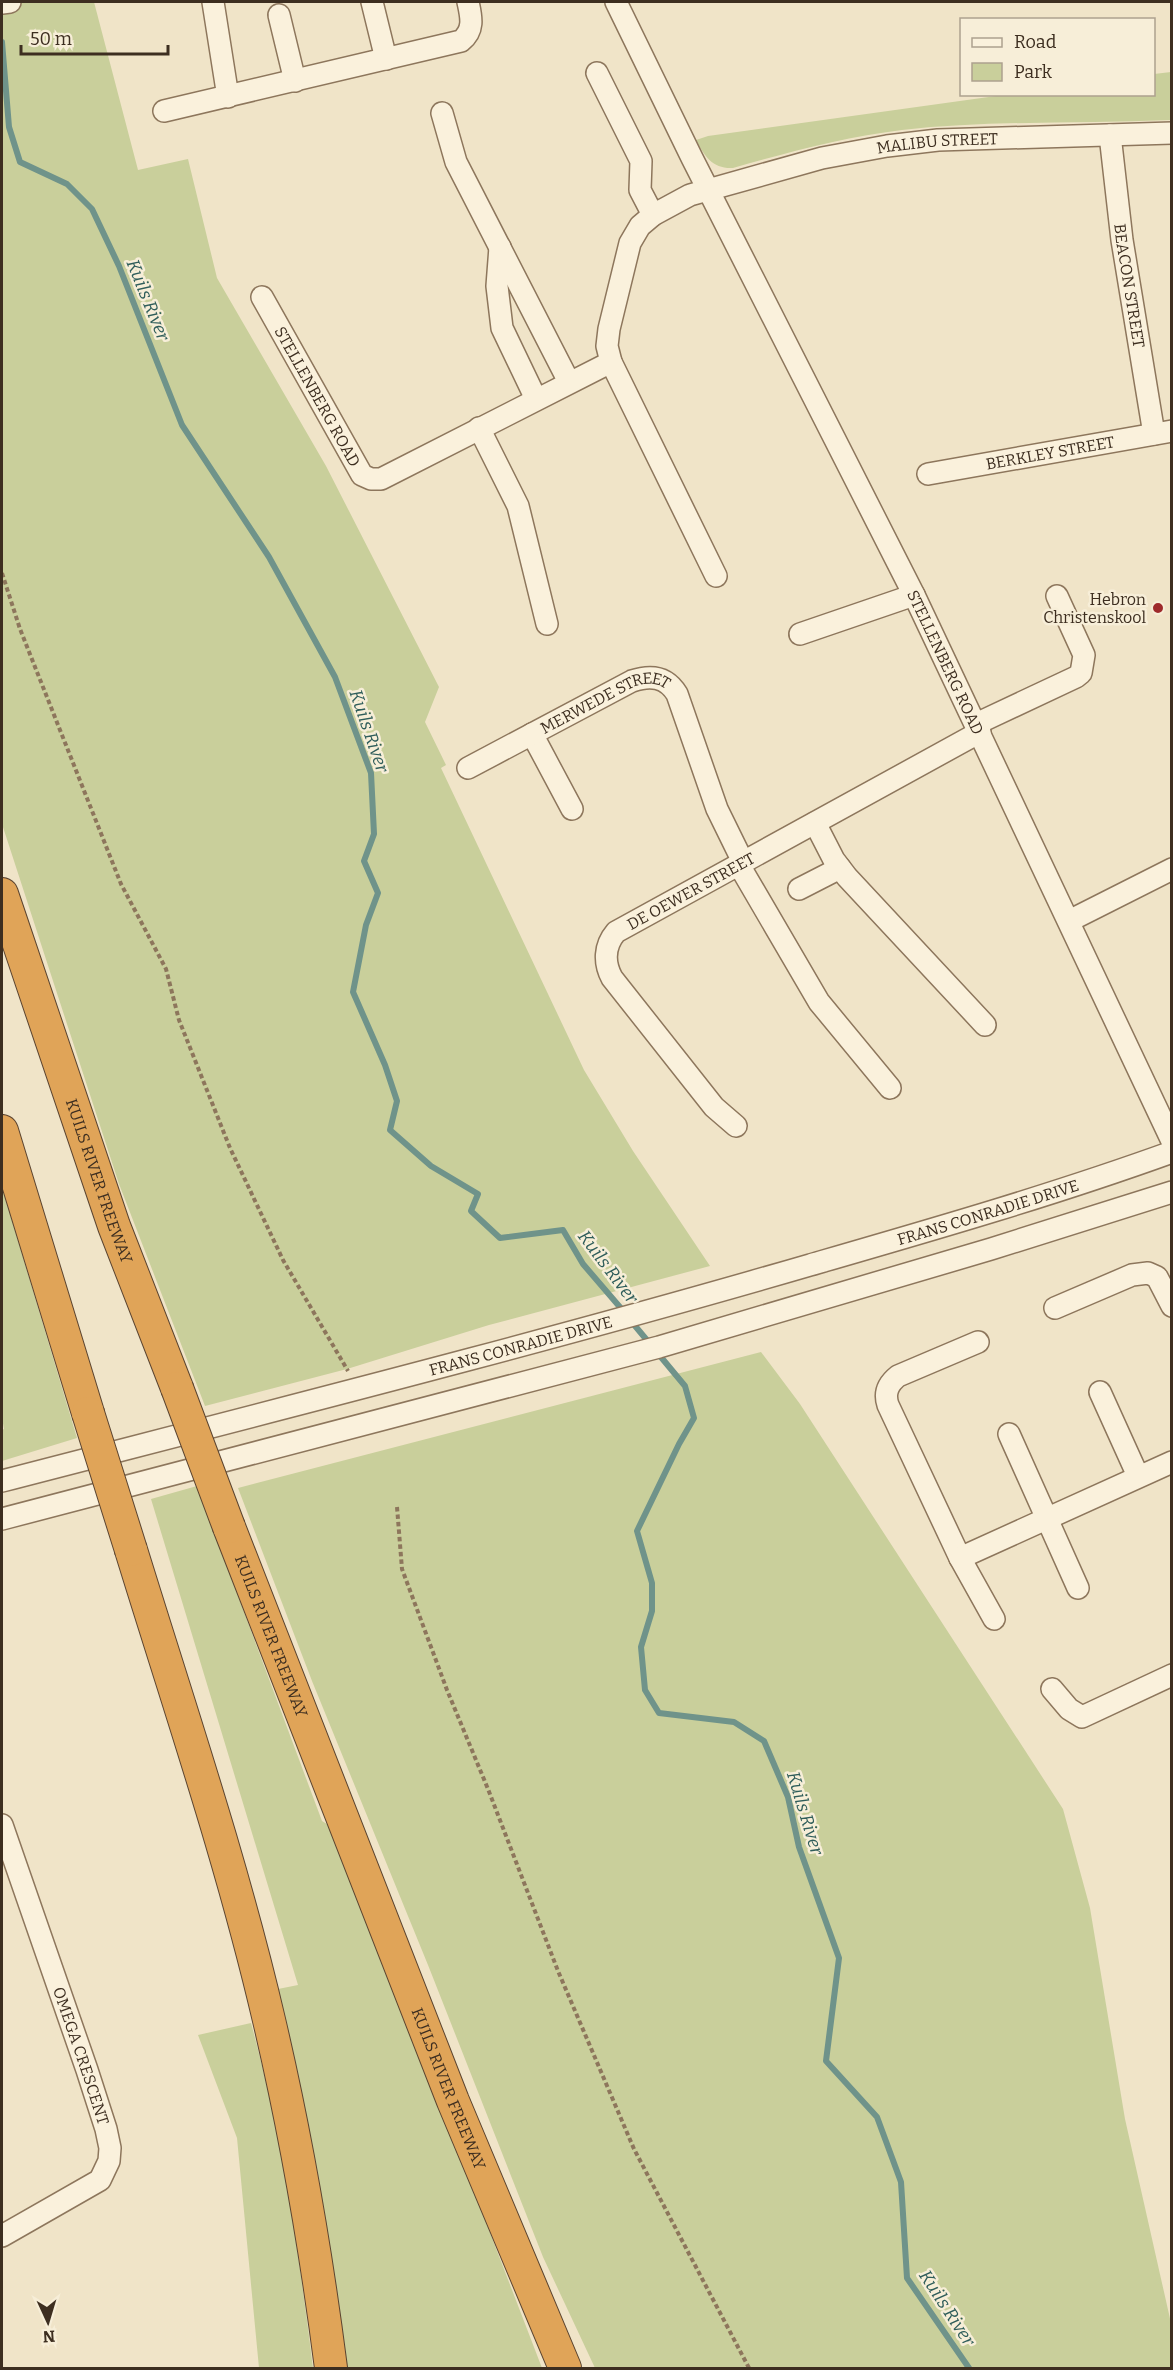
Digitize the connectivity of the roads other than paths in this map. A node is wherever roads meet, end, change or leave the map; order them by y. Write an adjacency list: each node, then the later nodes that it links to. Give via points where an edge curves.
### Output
1 (10, 2): 6 (street)
2 (213, 2): 11 (street)
3 (372, 2): 8 (street)
4 (468, 2): 8 (street, via 471,24 464,39)
5 (616, 2): 16 (street, STELLENBERG ROAD)
6 (2, 3)
7 (279, 15): 10 (street)
8 (386, 59): 10 (street)
9 (597, 73): 17 (street, via 641,161 640,190)
10 (295, 81): 11 (street)
11 (228, 97): 12 (street)
12 (164, 111)
13 (442, 113): 18 (street, via 456,162)
14 (1172, 133): 15 (street, MALIBU STREET)
15 (1110, 135): 16 (street, MALIBU STREET, via 938,140 887,146 822,158); 24 (street, BEACON STREET, via 1122,240)
16 (708, 189): 17 (street); 27 (street, STELLENBERG ROAD)
17 (653, 215): 20 (street, via 640,226 628,250 608,338)
18 (500, 247): 21 (street); 22 (street, via 497,286 502,328)
19 (262, 297): 23 (street, STELLENBERG ROAD, via 364,477 381,479)
20 (611, 362): 21 (street, STELLENBERG ROAD); 26 (street)
21 (569, 382): 22 (street, STELLENBERG ROAD)
22 (536, 399): 23 (street, STELLENBERG ROAD)
23 (479, 428): 29 (street, via 518,506)
24 (1163, 432): 25 (street, BERKLEY STREET)
25 (928, 474)
26 (716, 576)
27 (915, 595): 30 (street); 31 (street, STELLENBERG ROAD)
28 (1057, 596): 31 (street, DE OEWER STREET, via 1084,655 1081,673)
29 (547, 624)
30 (800, 634)
31 (978, 728): 35 (street, DE OEWER STREET); 41 (street, STELLENBERG ROAD)
32 (532, 734): 33 (street, MERWEDE STREET); 34 (street); 36 (street, MERWEDE STREET, via 632,681 646,677 664,681 677,694 717,809)
33 (468, 768)
34 (572, 809)
35 (815, 823): 36 (street, DE OEWER STREET); 37 (street)
36 (741, 863): 43 (street, MERWEDE STREET, via 819,1002); 44 (street, DE OEWER STREET, via 616,932 606,955 612,978 714,1107)
37 (840, 868): 39 (street); 42 (street)
38 (1172, 869): 41 (street)
39 (799, 889)
40 (2, 894): 67 (highway, KUILS RIVER FREEWAY, bridge, via 114,1226 453,2101)
41 (1069, 921): 46 (street, STELLENBERG ROAD)
42 (986, 1025)
43 (890, 1088)
44 (736, 1126)
45 (2, 1131): 66 (highway, bridge, via 226,1862 269,2019 304,2189)
46 (1172, 1141)
47 (1172, 1152): 56 (street, FRANS CONRADIE DRIVE, via 979,1215 679,1303)
48 (1172, 1192): 58 (street, via 617,1358)
49 (1172, 1305): 50 (street, via 1157,1277 1143,1273)
50 (1055, 1308)
51 (978, 1342): 59 (street, via 898,1376 886,1394 888,1406)
52 (1100, 1392): 55 (street)
53 (1010, 1434): 57 (street)
54 (1172, 1462): 55 (street)
55 (1138, 1476): 57 (street)
56 (2, 1480)
57 (1048, 1517): 59 (street); 60 (street)
58 (2, 1519)
59 (960, 1558): 61 (street)
60 (1078, 1588)
61 (994, 1619)
62 (1172, 1675): 63 (street, via 1082,1717 1069,1709)
63 (1052, 1689)
64 (2, 1825): 65 (street, OMEGA CRESCENT, via 110,2148 100,2180)
65 (2, 2236)
66 (331, 2368)
67 (565, 2368)

